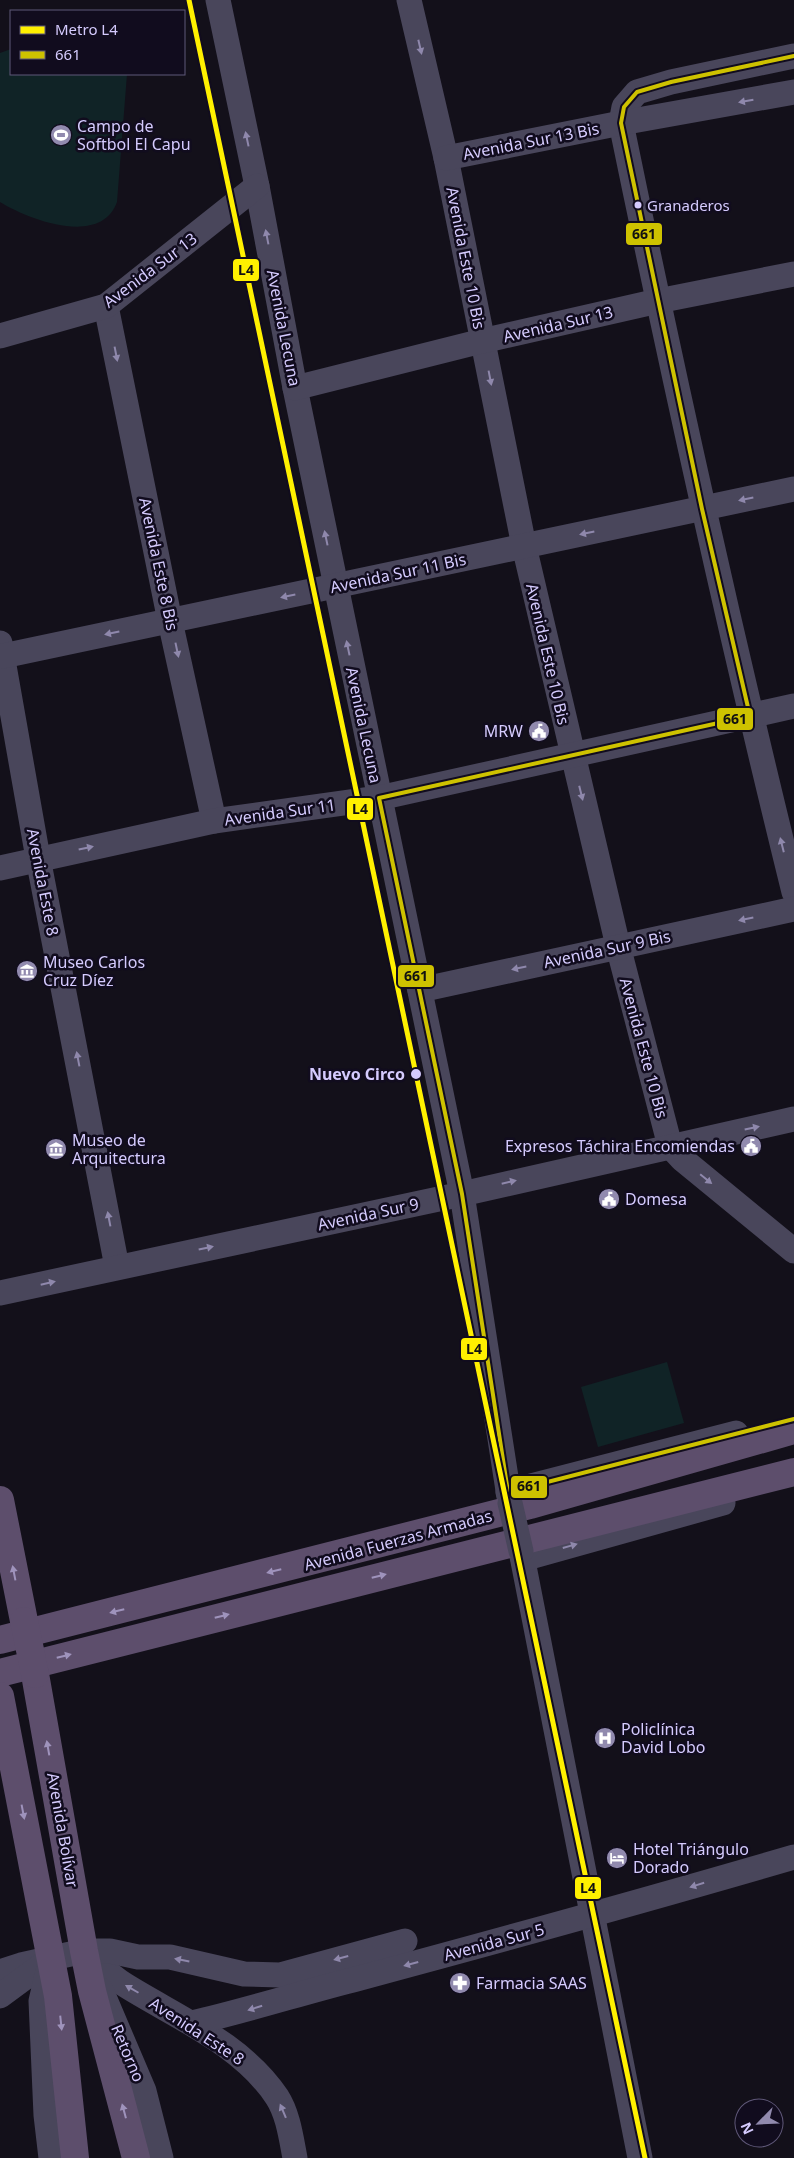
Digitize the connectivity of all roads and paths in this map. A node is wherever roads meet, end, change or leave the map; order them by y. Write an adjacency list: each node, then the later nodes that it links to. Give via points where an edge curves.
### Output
1 (218, 0): 7 (street, Avenida Lecuna, one-way to 1)
2 (409, 0): 6 (street, Avenida Este 10 Bis, one-way to 6)
3 (794, 56): 5 (street, via 637,92 624,107)
4 (794, 92): 5 (street, Avenida Sur 13 Bis, one-way to 5)
5 (620, 123): 6 (street, Avenida Sur 13 Bis); 9 (street)
6 (446, 158): 12 (street, Avenida Este 10 Bis)
7 (257, 186): 10 (street, Avenida Sur 13); 13 (street, Avenida Lecuna, one-way to 7)
8 (794, 274): 9 (street, Avenida Sur 13)
9 (658, 301): 12 (street, Avenida Sur 13); 15 (street)
10 (106, 306): 11 (street, Avenida Sur 13); 18 (street, Avenida Este 8 Bis, one-way to 18)
11 (0, 336)
12 (482, 341): 13 (street, Avenida Sur 13); 16 (street, Avenida Este 10 Bis, one-way to 16)
13 (295, 388): 17 (street, Avenida Lecuna, one-way to 13)
14 (794, 489): 15 (street, Avenida Sur 11 Bis, one-way to 15)
15 (702, 509): 16 (street, Avenida Sur 11 Bis, one-way to 16); 21 (street)
16 (524, 546): 17 (street, Avenida Sur 11 Bis); 22 (street, Avenida Este 10 Bis)
17 (336, 586): 18 (street, Avenida Sur 11 Bis, one-way to 18); 23 (street, Avenida Lecuna, one-way to 17)
18 (170, 621): 19 (street, Avenida Sur 11 Bis, one-way to 19); 24 (street, Avenida Este 8 Bis, one-way to 24)
19 (1, 650): 25 (street, Avenida Este 8)
20 (794, 706): 21 (street, Avenida Sur 11)
21 (750, 716): 22 (street, Avenida Sur 11); 27 (street, one-way to 21)
22 (572, 755): 23 (street, Avenida Sur 11); 29 (street, Avenida Este 10 Bis, one-way to 29)
23 (379, 798): 24 (street, Avenida Sur 11); 30 (street, Avenida Lecuna)
24 (214, 821): 25 (street, Avenida Sur 11, one-way to 24)
25 (38, 858): 26 (street, Avenida Sur 11); 35 (street, Avenida Este 8, one-way to 25)
26 (0, 868)
27 (794, 892)
28 (794, 909): 29 (street, Avenida Sur 9 Bis, one-way to 29)
29 (618, 946): 30 (street, Avenida Sur 9 Bis, one-way to 30); 32 (street, Avenida Este 10 Bis)
30 (420, 990): 33 (street, Avenida Lecuna)
31 (794, 1119): 32 (street, Avenida Sur 9, one-way to 31)
32 (670, 1146): 33 (street, Avenida Sur 9, one-way to 32); 34 (street, one-way to 34)
33 (462, 1194): 35 (street, Avenida Sur 9, one-way to 33); 41 (street, Avenida Lecuna)
34 (794, 1251)
35 (117, 1267): 36 (street, Avenida Sur 9, one-way to 35)
36 (0, 1293)
37 (794, 1419): 41 (street)
38 (794, 1430): 44 (main road, Avenida Fuerzas Armadas, one-way to 44, via 530,1506)
39 (794, 1472): 45 (main road, Avenida Fuerzas Armadas, one-way to 39)
40 (794, 1484): 43 (street, one-way to 40)
41 (509, 1498): 43 (street, Avenida Lecuna, bridge)
42 (0, 1500): 50 (main road, Avenida Bolívar, one-way to 42, bridge, via 35,1674)
43 (522, 1555): 48 (street, Avenida Lecuna)
44 (0, 1640)
45 (0, 1673)
46 (0, 1696): 51 (main road, one-way to 51)
47 (794, 1857): 48 (street, Avenida Sur 5, one-way to 48)
48 (594, 1915): 54 (street, Avenida Sur 5, one-way to 54); 60 (street, Avenida Lecuna)
49 (405, 1941): 50 (street, one-way to 50, via 280,1975 244,1974 170,1957 138,1958 110,1951)
50 (84, 1951): 51 (street); 54 (street, Avenida Este 8, one-way to 50, via 123,1984); 57 (main road, Avenida Bolívar, one-way to 50); 58 (street, Retorno, via 144,2091)
51 (51, 1958): 52 (street); 53 (street); 55 (street, via 41,2001); 56 (main road, one-way to 56)
52 (0, 1972)
53 (0, 1996)
54 (192, 2023): 59 (street, Avenida Este 8, one-way to 54, via 288,2124 272,2091 246,2061)
55 (51, 2158)
56 (75, 2158)
57 (136, 2158)
58 (161, 2158)
59 (294, 2158)
60 (640, 2158)

